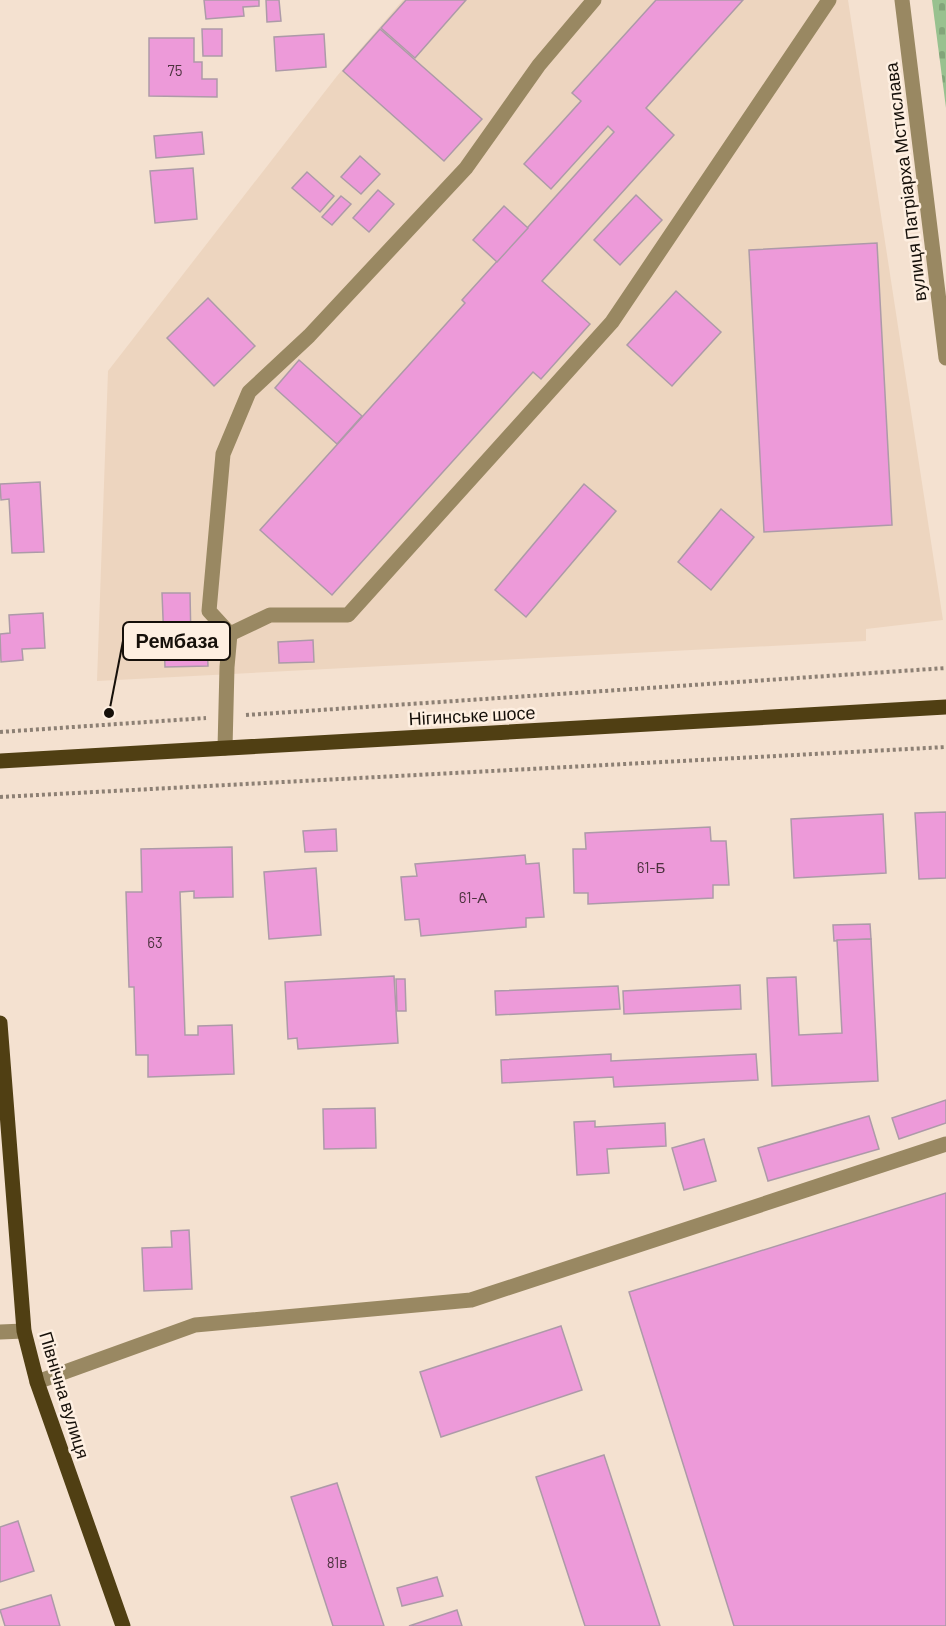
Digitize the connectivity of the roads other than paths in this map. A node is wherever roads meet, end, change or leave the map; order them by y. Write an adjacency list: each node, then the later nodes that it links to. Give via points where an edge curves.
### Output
1 (594, 0): 5 (street, via 539,65 466,168 309,336 249,392 223,454 209,611)
2 (829, 0): 5 (street, via 612,322 348,615 270,615)
3 (902, 0): 4 (street, вулиця Патріарха Мстислава)
4 (946, 358)
5 (230, 634): 7 (street)
6 (946, 707): 7 (main road, Нігинське шосе)
7 (225, 748): 8 (main road, Нігинське шосе)
8 (0, 761)
9 (0, 1023): 11 (main road, Північна вулиця)
10 (946, 1144): 13 (street, via 471,1300 195,1325)
11 (24, 1331): 12 (street); 13 (main road, Північна вулиця)
12 (0, 1332)
13 (37, 1382): 14 (main road, Північна вулиця)
14 (123, 1626)

